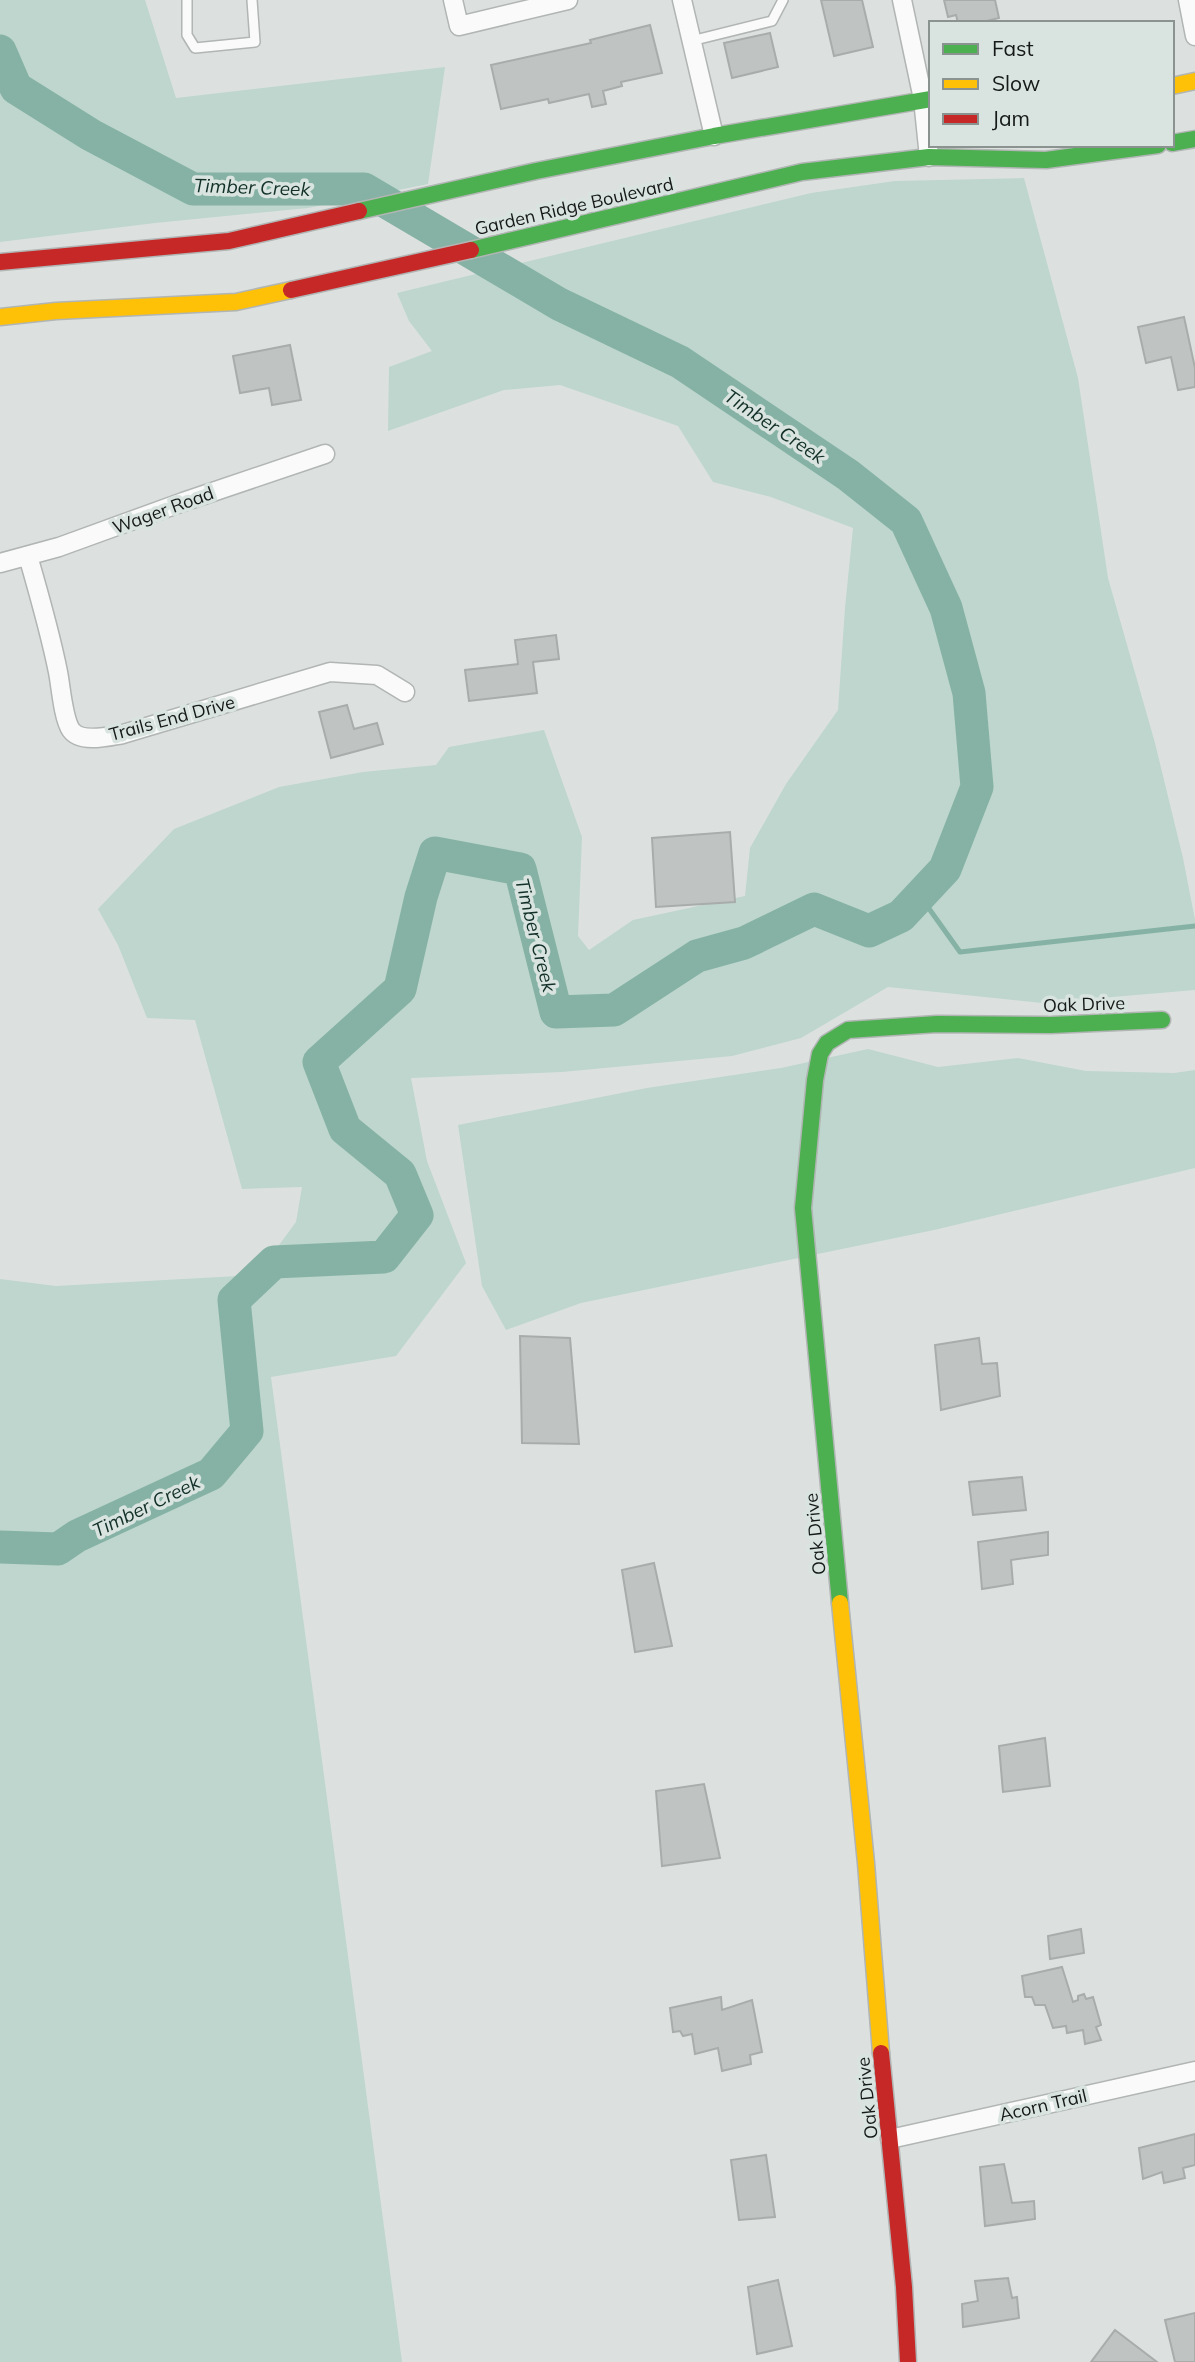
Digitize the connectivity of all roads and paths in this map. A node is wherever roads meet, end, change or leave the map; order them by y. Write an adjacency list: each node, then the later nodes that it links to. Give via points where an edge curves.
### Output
1 (187, 0): 2 (lane, via 187,35 195,48 255,42)
2 (252, 0)
3 (453, 0): 4 (street, via 458,26)
4 (566, 0)
5 (682, 0): 10 (street)
6 (783, 0): 10 (lane, via 772,21)
7 (902, 0): 13 (street)
8 (1188, 0): 9 (street)
9 (1195, 36)
10 (691, 41): 14 (street)
11 (1195, 81): 12 (main road)
12 (1174, 86)
13 (927, 99): 14 (main road); 18 (street)
14 (714, 136): 19 (main road, via 229,241)
15 (1195, 139): 16 (main road)
16 (1174, 144)
17 (1143, 147): 18 (main road, Garden Ridge Boulevard, via 1046,160)
18 (929, 157): 20 (main road, Garden Ridge Boulevard, via 802,172 236,302)
19 (0, 262)
20 (0, 317)
21 (325, 454): 22 (street, Wager Road)
22 (28, 556): 23 (street, Wager Road); 24 (street, Trails End Drive, via 65,711 71,730 82,737 123,734 330,672 377,676)
23 (0, 563)
24 (405, 692)
25 (1163, 1020): 27 (main road, Oak Drive, via 869,1027 837,1035 820,1054 803,1208)
26 (1195, 2071): 27 (street, Acorn Trail)
27 (890, 2139): 28 (main road, Oak Drive)
28 (908, 2362)

